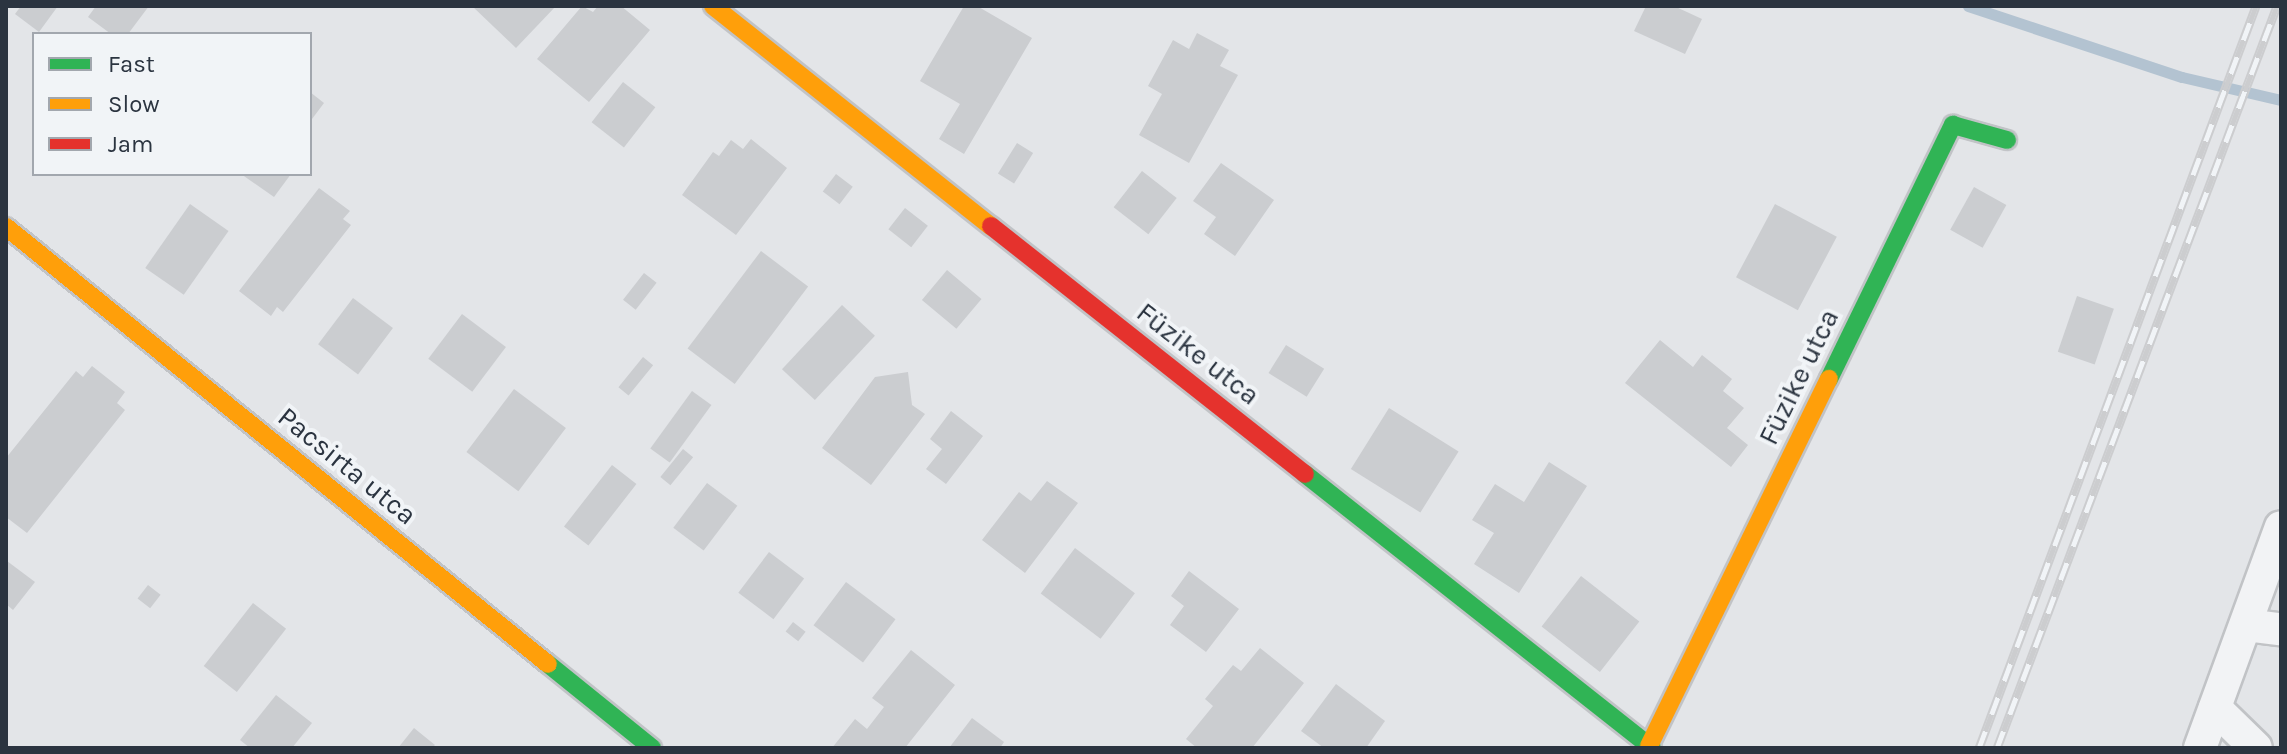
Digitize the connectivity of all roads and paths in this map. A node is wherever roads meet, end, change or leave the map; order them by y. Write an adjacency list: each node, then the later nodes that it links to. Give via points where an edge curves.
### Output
1 (713, 6): 8 (street, Füzike utca)
2 (2007, 140): 8 (street, Füzike utca, via 1953,125)
3 (6, 227): 9 (street, Pacsirta utca)
4 (2281, 527): 5 (street)
5 (2246, 625): 6 (street); 7 (street)
6 (2281, 629)
7 (2215, 708): 10 (street); 11 (street)
8 (1650, 747)
9 (652, 748)
10 (2200, 748)
11 (2256, 748)

